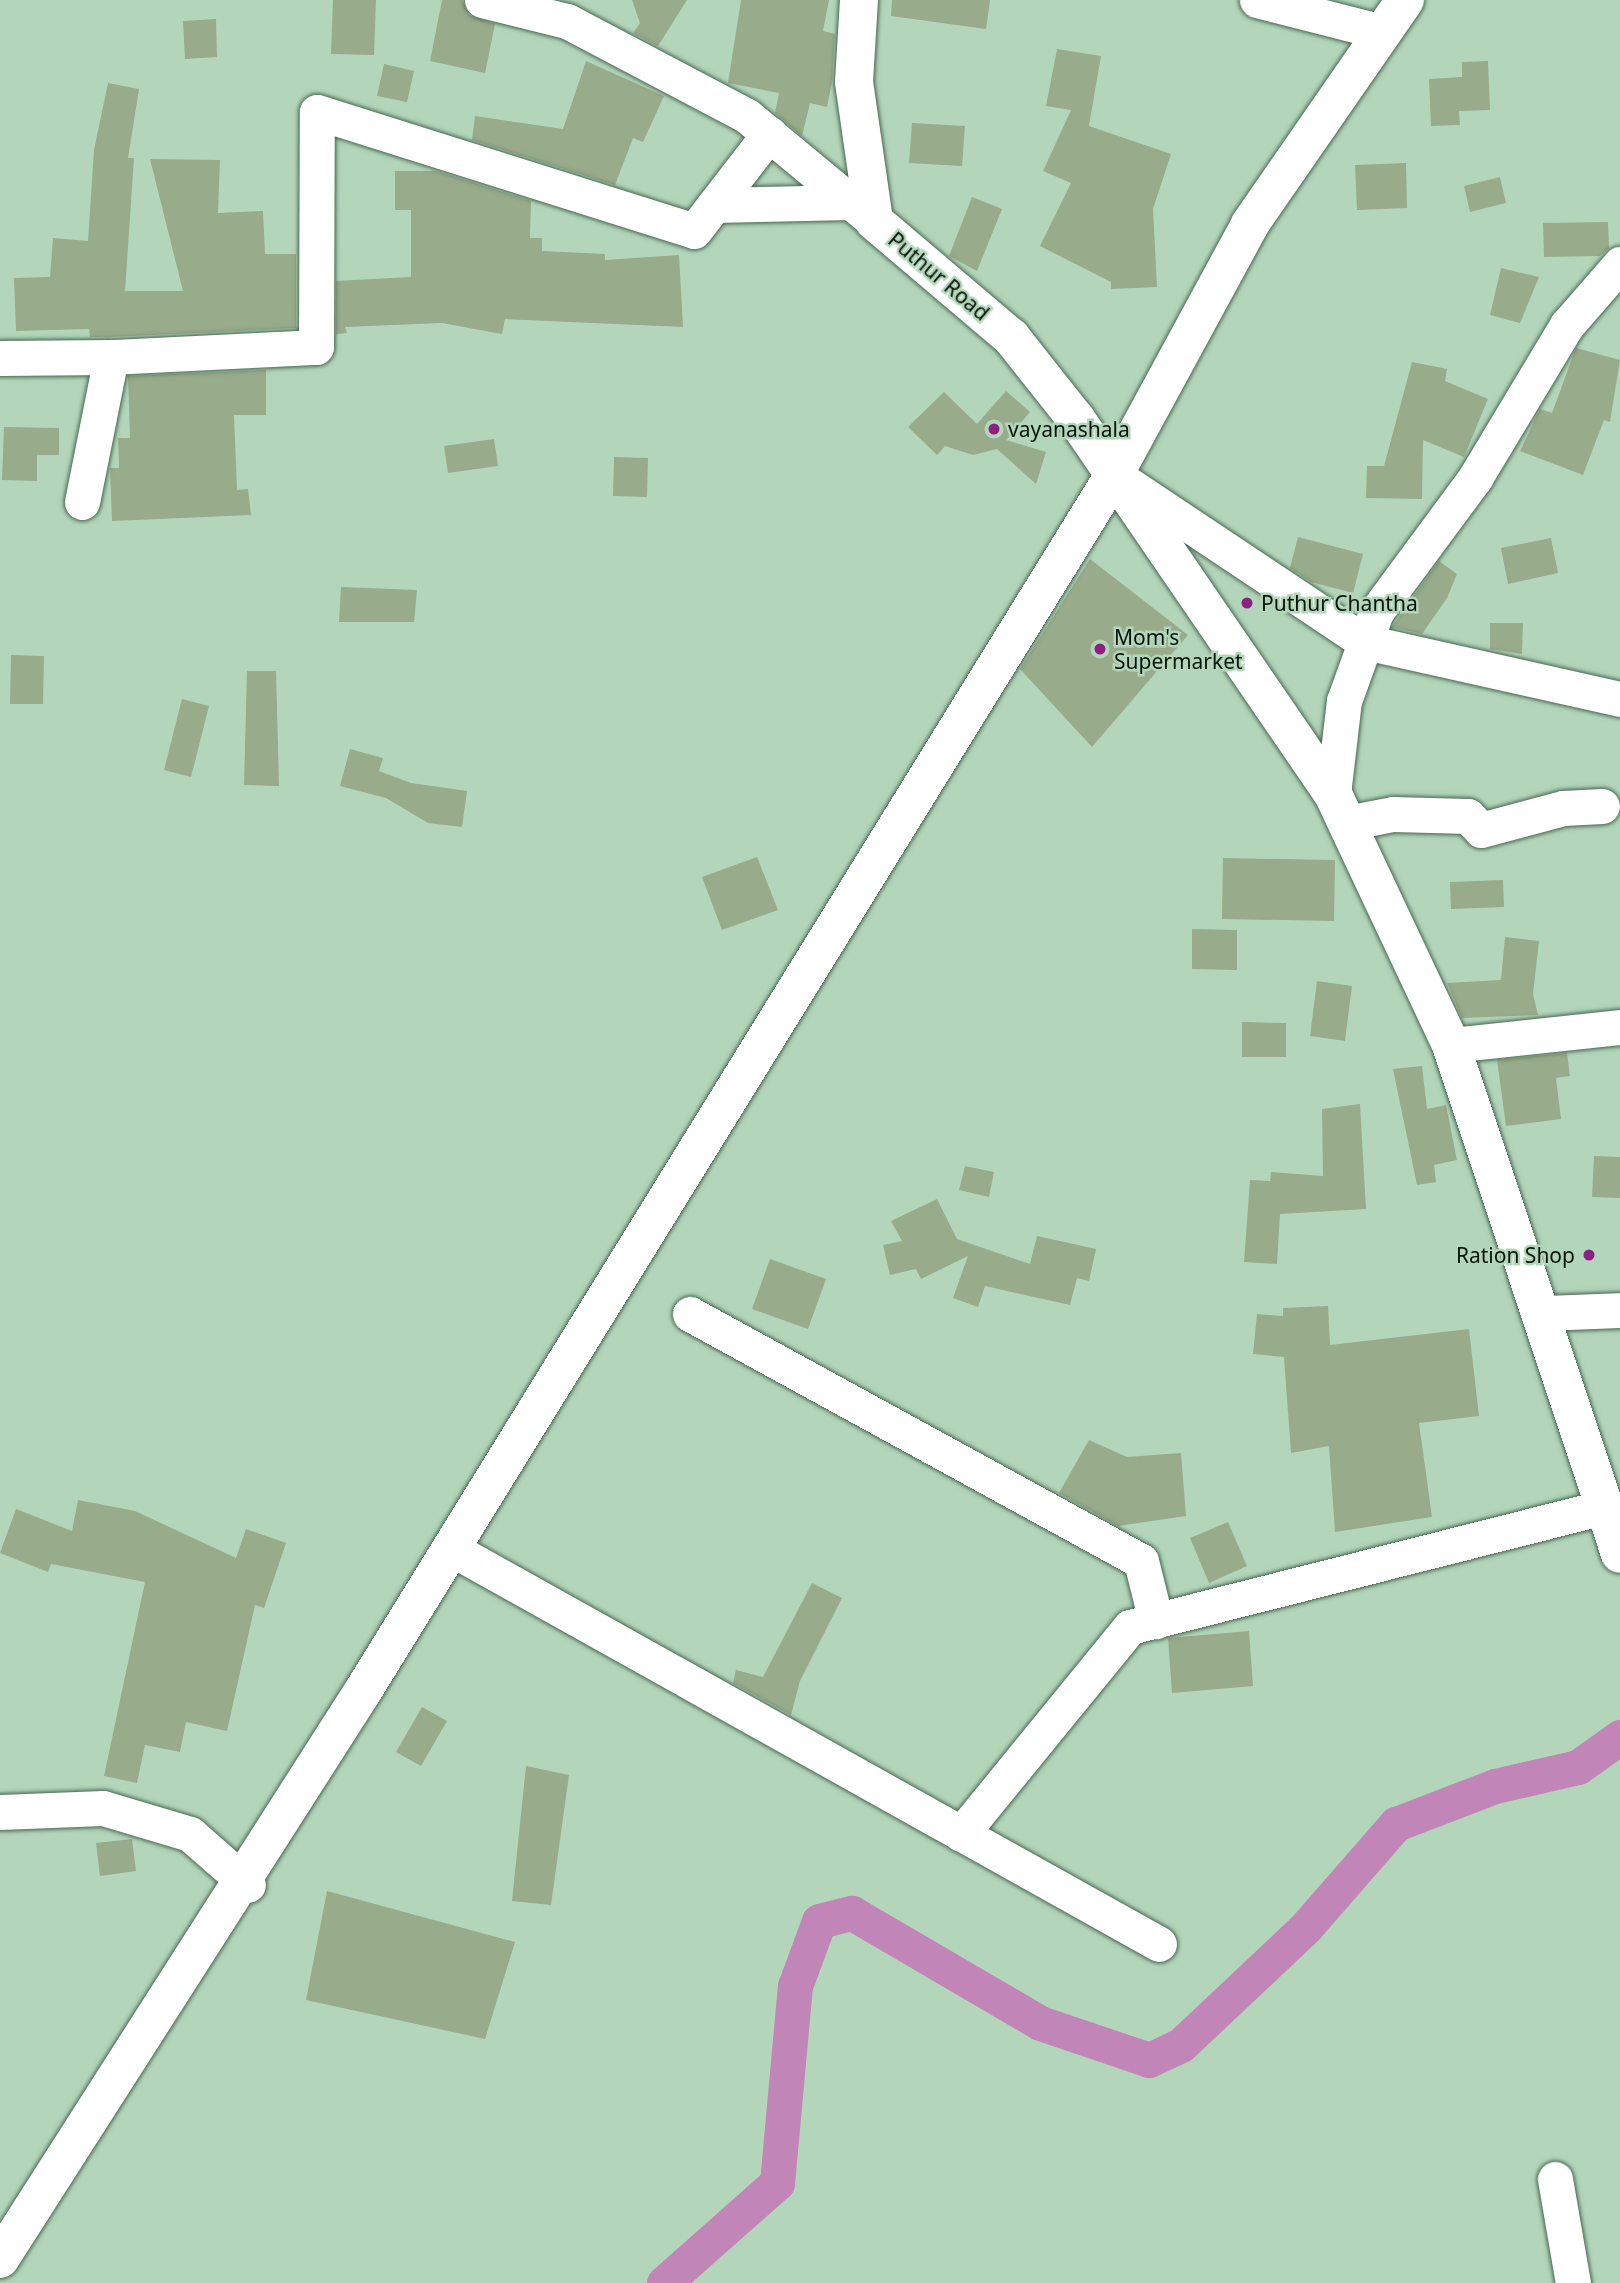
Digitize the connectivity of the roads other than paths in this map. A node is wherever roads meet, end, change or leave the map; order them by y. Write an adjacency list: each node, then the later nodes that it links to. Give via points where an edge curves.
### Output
1 (482, 0): 6 (street, via 567,22 747,116)
2 (859, 0): 8 (main road, Puthur Road, via 854,82)
3 (1257, 0): 5 (street)
4 (1405, 0): 5 (main road)
5 (1383, 32): 12 (main road, via 1250,224)
6 (769, 134): 7 (street); 8 (street)
7 (714, 205): 8 (street); 10 (street, via 694,231 317,112 316,347)
8 (862, 212): 12 (main road, Puthur Road, via 1011,337)
9 (1620, 264): 14 (street, via 1567,325 1475,478 1376,612)
10 (111, 357): 11 (street); 13 (street)
11 (0, 358)
12 (1114, 475): 14 (street); 17 (main road, Puthur Road); 24 (main road)
13 (82, 502)
14 (1365, 642): 15 (street); 17 (street, via 1343,701)
15 (1614, 690)
16 (1602, 806): 17 (street, via 1563,808 1481,830 1468,816)
17 (1340, 808): 19 (main road, Puthur Road)
18 (1620, 1027): 19 (street)
19 (1451, 1045): 21 (main road, Puthur Road)
20 (1620, 1310): 21 (street)
21 (1543, 1313): 23 (main road, Puthur Road)
22 (690, 1314): 26 (street, via 1141,1561)
23 (1609, 1506): 25 (main road, Puthur Road); 26 (street)
24 (450, 1548): 28 (street); 29 (main road)
25 (1620, 1554)
26 (1156, 1620): 28 (street, via 1130,1627)
27 (0, 1812): 29 (street, via 103,1808 190,1834)
28 (961, 1834): 30 (street)
29 (245, 1882): 32 (main road)
30 (1158, 1944)
31 (1555, 2179): 33 (street)
32 (0, 2259)
33 (1573, 2283)

